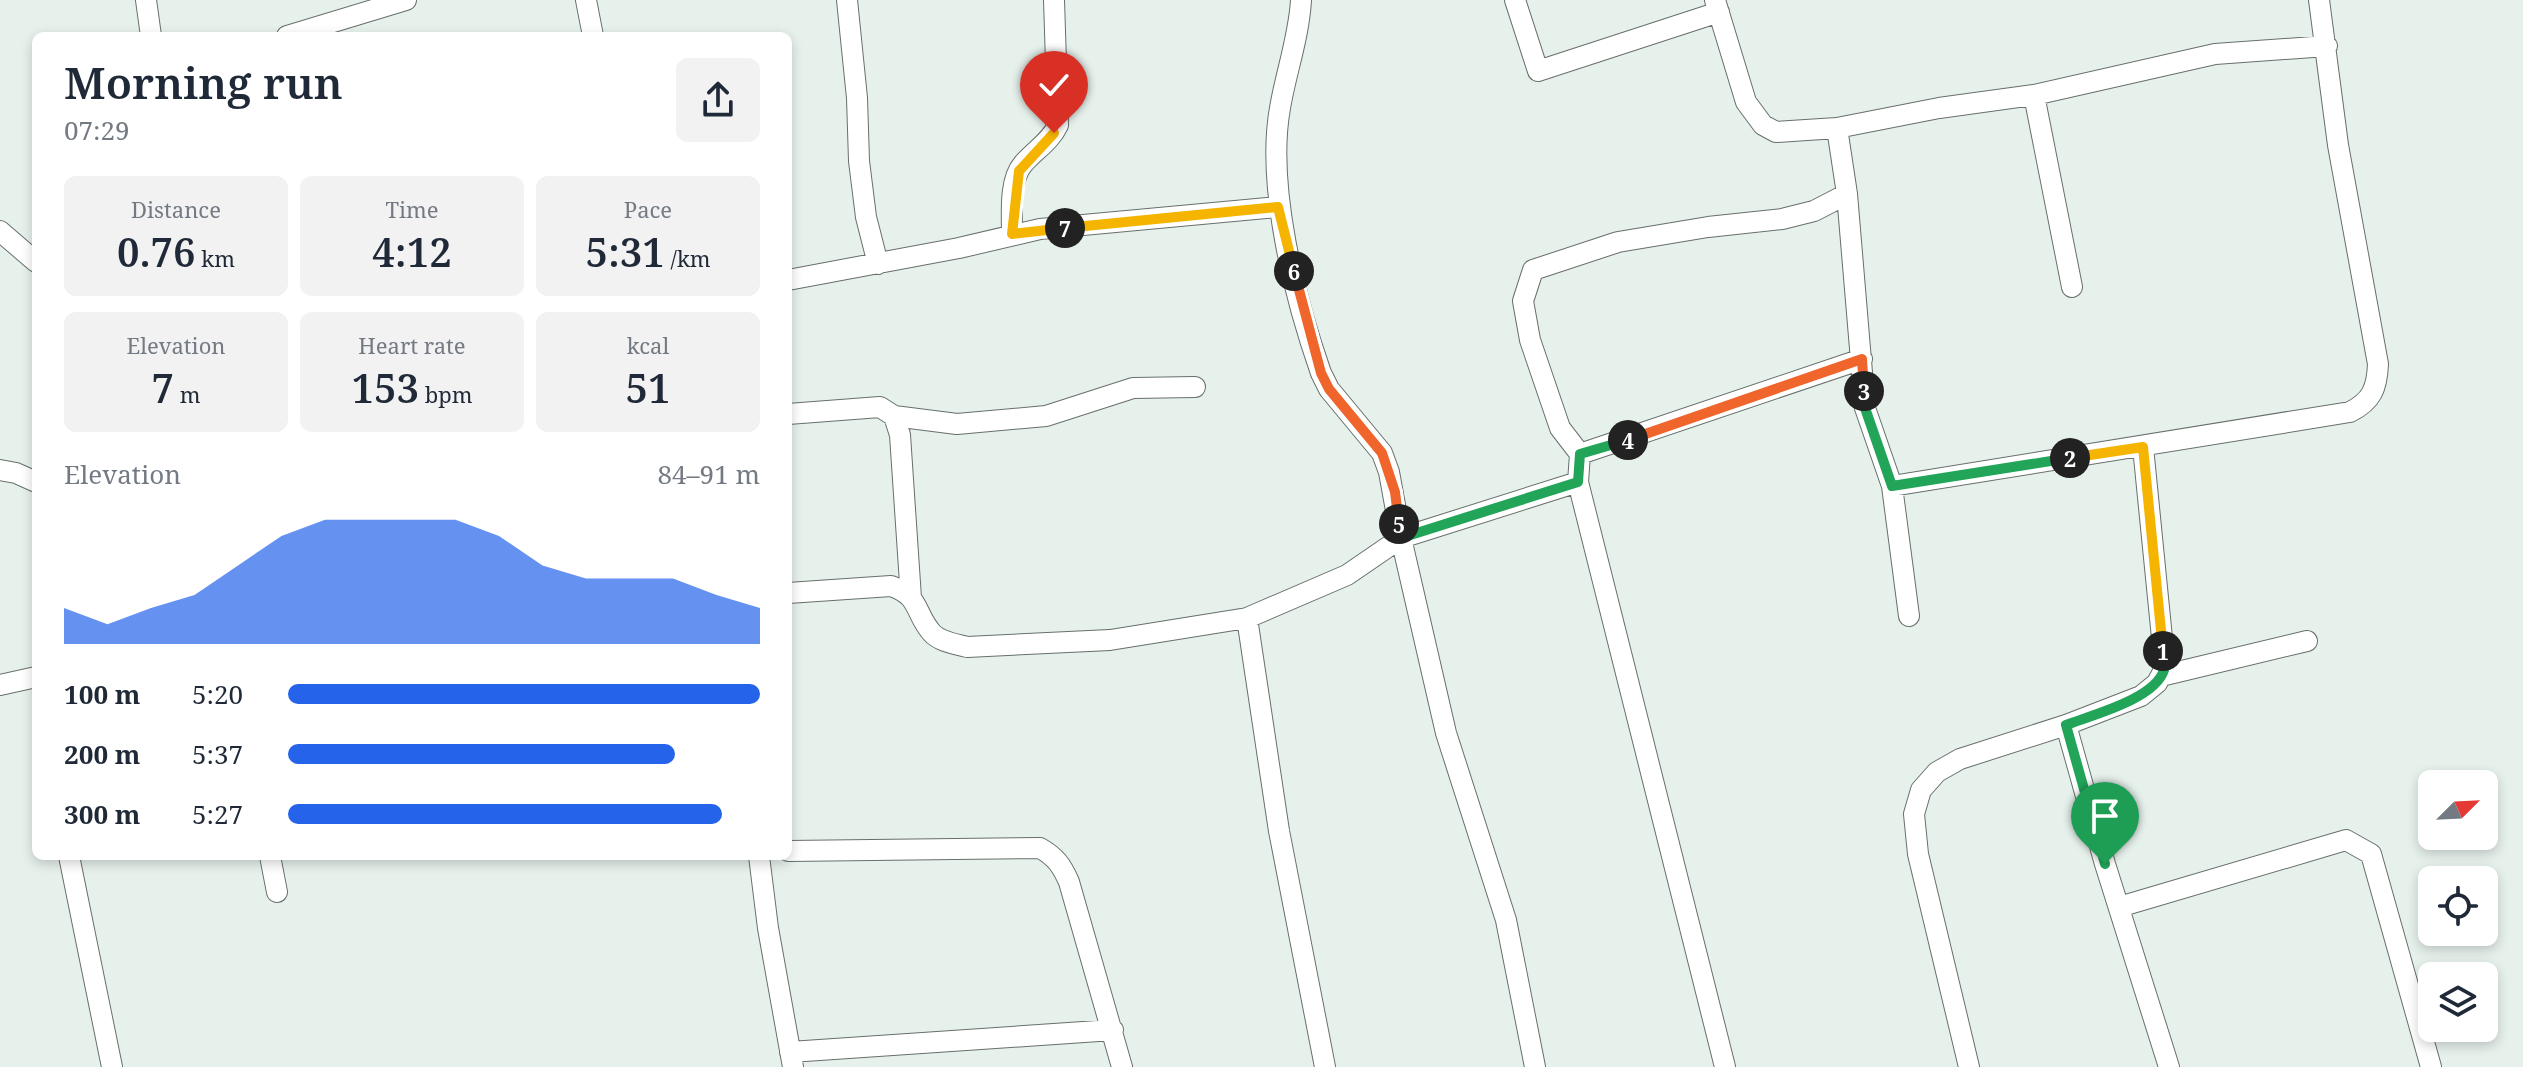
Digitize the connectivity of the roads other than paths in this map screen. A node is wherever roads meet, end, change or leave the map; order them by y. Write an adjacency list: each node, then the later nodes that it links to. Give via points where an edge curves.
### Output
1 (146, 0): 11 (street)
2 (406, 0): 9 (street)
3 (586, 0): 13 (street)
4 (847, 0): 22 (street, via 859,161)
5 (1054, 0): 20 (street, via 1058,125 1019,171)
6 (1301, 0): 18 (street, via 1279,110)
7 (1515, 0): 10 (street, via 1538,71)
8 (2319, 0): 14 (street)
9 (373, 4): 12 (street)
10 (1717, 6): 16 (street, via 1746,102 1763,125 1776,132)
11 (150, 32)
12 (298, 32)
13 (592, 32)
14 (2327, 46): 15 (street, via 2215,54); 29 (street, via 2338,145 2378,364 2377,385 2366,404 2350,412)
15 (2034, 95): 16 (street); 24 (street)
16 (1837, 128): 17 (street)
17 (1847, 194): 25 (street); 30 (street, via 1814,211 1782,219 1618,242 1533,270 1523,301 1530,340 1560,428)
18 (1278, 207): 20 (street); 35 (street, via 1321,373 1382,453 1395,492)
19 (0, 231): 21 (street)
20 (1012, 234): 22 (street)
21 (32, 259)
22 (878, 264): 23 (street)
23 (792, 279)
24 (2072, 287)
25 (1862, 359): 30 (street); 34 (street, via 1865,408)
26 (1195, 387): 28 (street, via 1133,388 1046,416 957,424)
27 (792, 414): 28 (street, via 880,407)
28 (894, 416): 37 (street, via 900,435)
29 (2143, 447): 34 (street); 41 (street, via 2165,668)
30 (1580, 454): 33 (street)
31 (0, 470): 32 (street)
32 (32, 481)
33 (1578, 482): 35 (street); 57 (street)
34 (1892, 486): 38 (street)
35 (1401, 538): 39 (street, via 1347,575); 56 (street, via 1446,733 1506,920)
36 (792, 593): 37 (street, via 891,586)
37 (911, 598): 39 (street, via 932,634 967,647 1110,640)
38 (1909, 616)
39 (1247, 618): 55 (street, via 1279,831)
40 (2307, 641): 41 (street)
41 (2161, 676): 44 (street, via 2141,696)
42 (32, 678): 43 (street)
43 (0, 685)
44 (2066, 725): 50 (street); 58 (street, via 1960,759 1937,772 1921,790 1914,814 1918,854)
45 (792, 851): 51 (street, via 1040,848 1060,863 1069,882)
46 (70, 860): 53 (street)
47 (271, 860): 49 (street)
48 (760, 860): 52 (street)
49 (277, 892)
50 (2119, 907): 59 (street); 60 (street, via 2346,840 2371,854)
51 (1113, 1030): 52 (street); 54 (street)
52 (792, 1060)
53 (112, 1067)
54 (1122, 1067)
55 (1325, 1067)
56 (1535, 1067)
57 (1725, 1067)
58 (1969, 1067)
59 (2169, 1067)
60 (2431, 1067)

